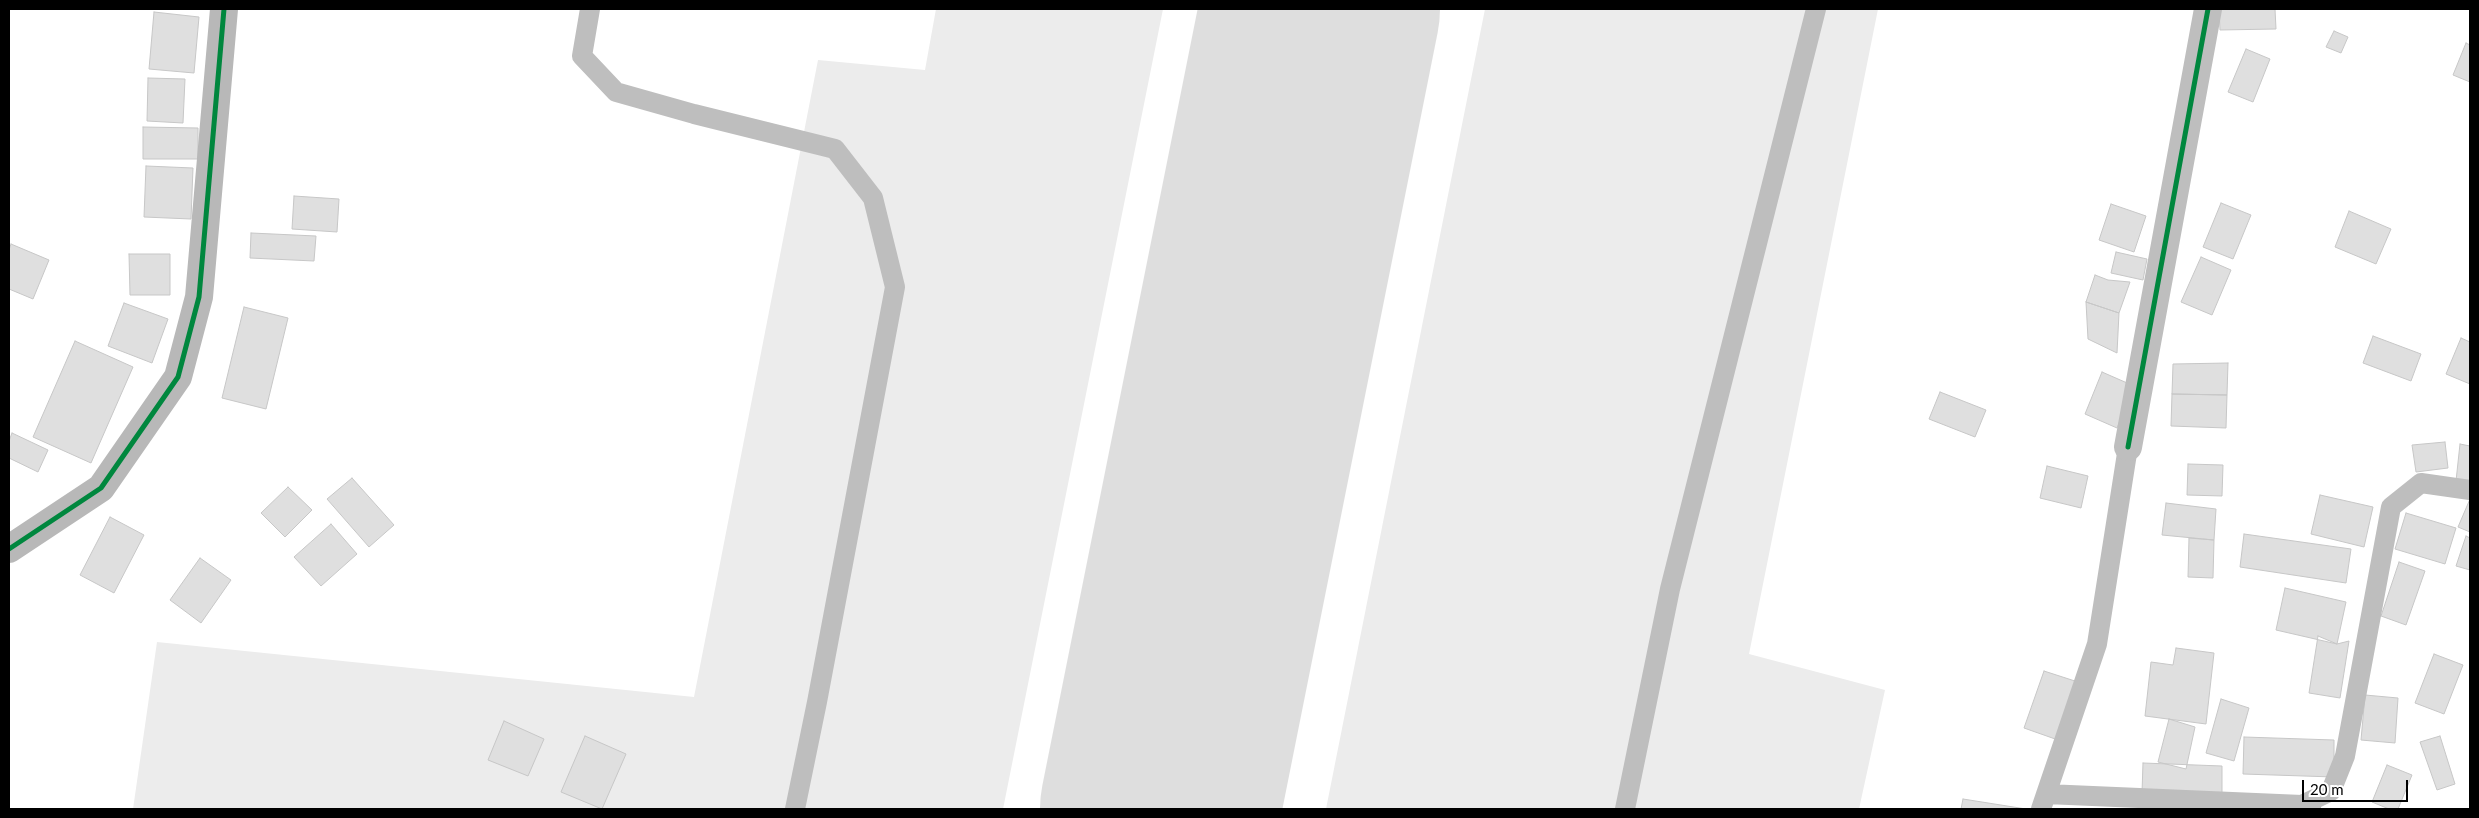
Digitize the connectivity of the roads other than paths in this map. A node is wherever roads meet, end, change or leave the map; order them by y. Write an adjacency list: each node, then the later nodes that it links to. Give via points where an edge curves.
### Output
1 (224, 9): 7 (street, via 199,297 178,377 102,488)
2 (590, 9): 11 (lane, via 582,56 616,92 834,149 873,198 895,287)
3 (1816, 9): 12 (lane, via 1670,589)
4 (2208, 9): 5 (street)
5 (2128, 447): 8 (lane, via 2096,644)
6 (2470, 490): 10 (lane, via 2421,483 2391,507 2345,756 2331,791)
7 (9, 549)
8 (2044, 802): 9 (lane)
9 (2200, 805): 10 (lane)
10 (2305, 808)
11 (795, 809)
12 (1625, 809)

